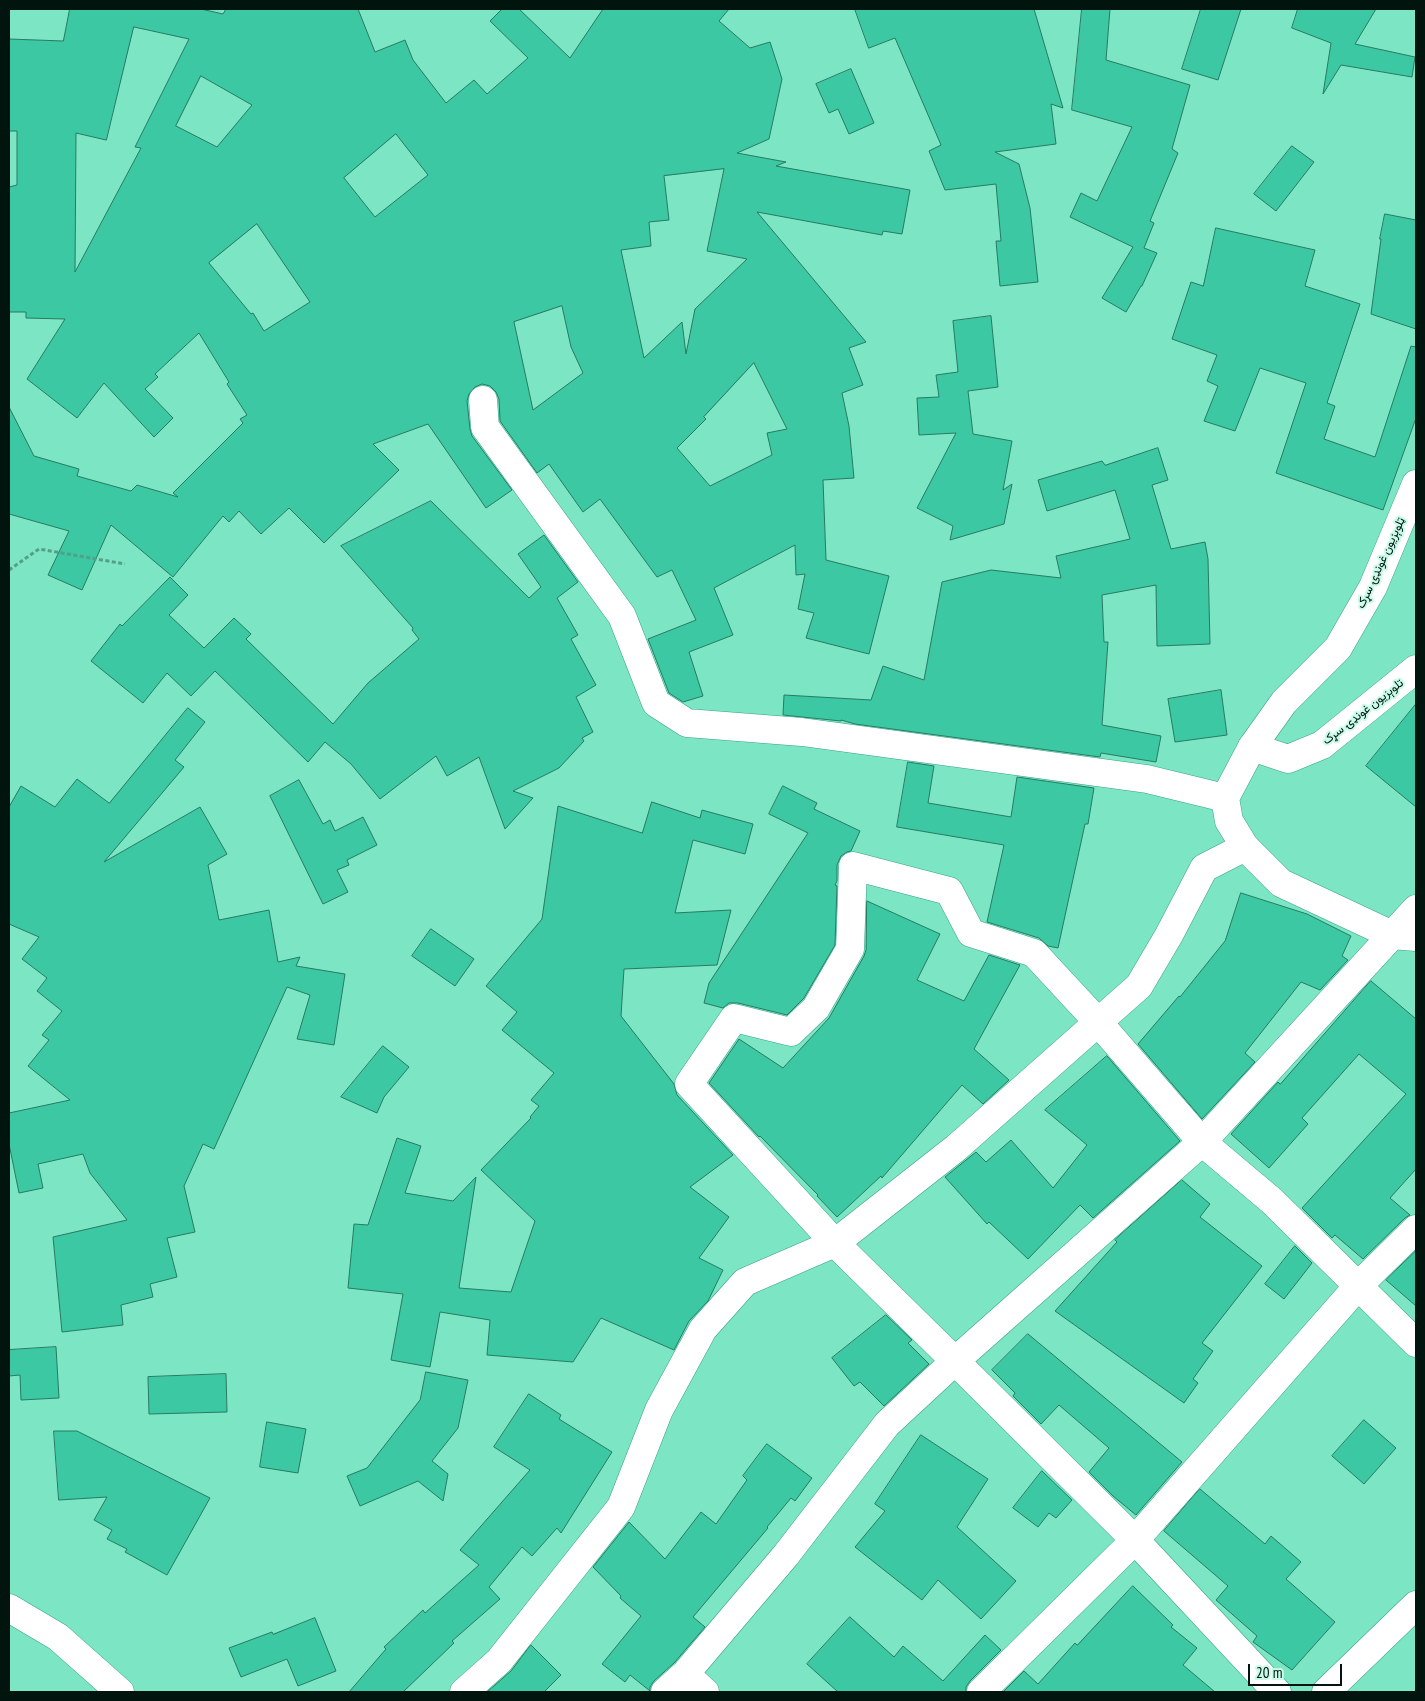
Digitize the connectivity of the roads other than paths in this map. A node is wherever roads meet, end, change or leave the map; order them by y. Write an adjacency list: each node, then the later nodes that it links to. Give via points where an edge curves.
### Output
1 (483, 400): 5 (street, via 485,427 622,616 656,703 687,723 802,732 1147,779)
2 (1416, 484): 4 (street, ټلوېزيون غونډۍ سړک, via 1373,587 1338,648 1284,702)
3 (1416, 669): 4 (street, تلوېزيون غونډۍ سړک, via 1322,745 1288,759)
4 (1252, 747): 5 (street, ټلوېزيون غونډۍ سړک)
5 (1225, 798): 6 (street, via 1229,821)
6 (1245, 847): 8 (street, via 1281,883); 9 (street, via 1204,868 1139,986)
7 (1416, 909): 8 (street)
8 (1404, 936): 10 (street)
9 (1098, 1022): 10 (street); 12 (street, via 956,1148); 12 (street, via 1034,953 971,933 949,891 853,866 850,949 816,1008 791,1032 734,1018 689,1084)
10 (1202, 1142): 13 (street, via 1272,1201); 15 (street)
11 (1416, 1229): 13 (street)
12 (835, 1243): 15 (street); 21 (street, via 745,1282 703,1329 659,1410 621,1507 499,1661)
13 (1358, 1286): 14 (street); 16 (street)
14 (1416, 1343)
15 (955, 1361): 16 (street); 19 (street, via 887,1424 786,1555)
16 (1135, 1540): 24 (street); 25 (street)
17 (1416, 1605): 26 (street)
18 (9, 1608): 20 (street, via 58,1637)
19 (685, 1674): 22 (street); 23 (street)
20 (120, 1692)
21 (464, 1692)
22 (665, 1692)
23 (705, 1692)
24 (981, 1692)
25 (1277, 1692)
26 (1326, 1692)

